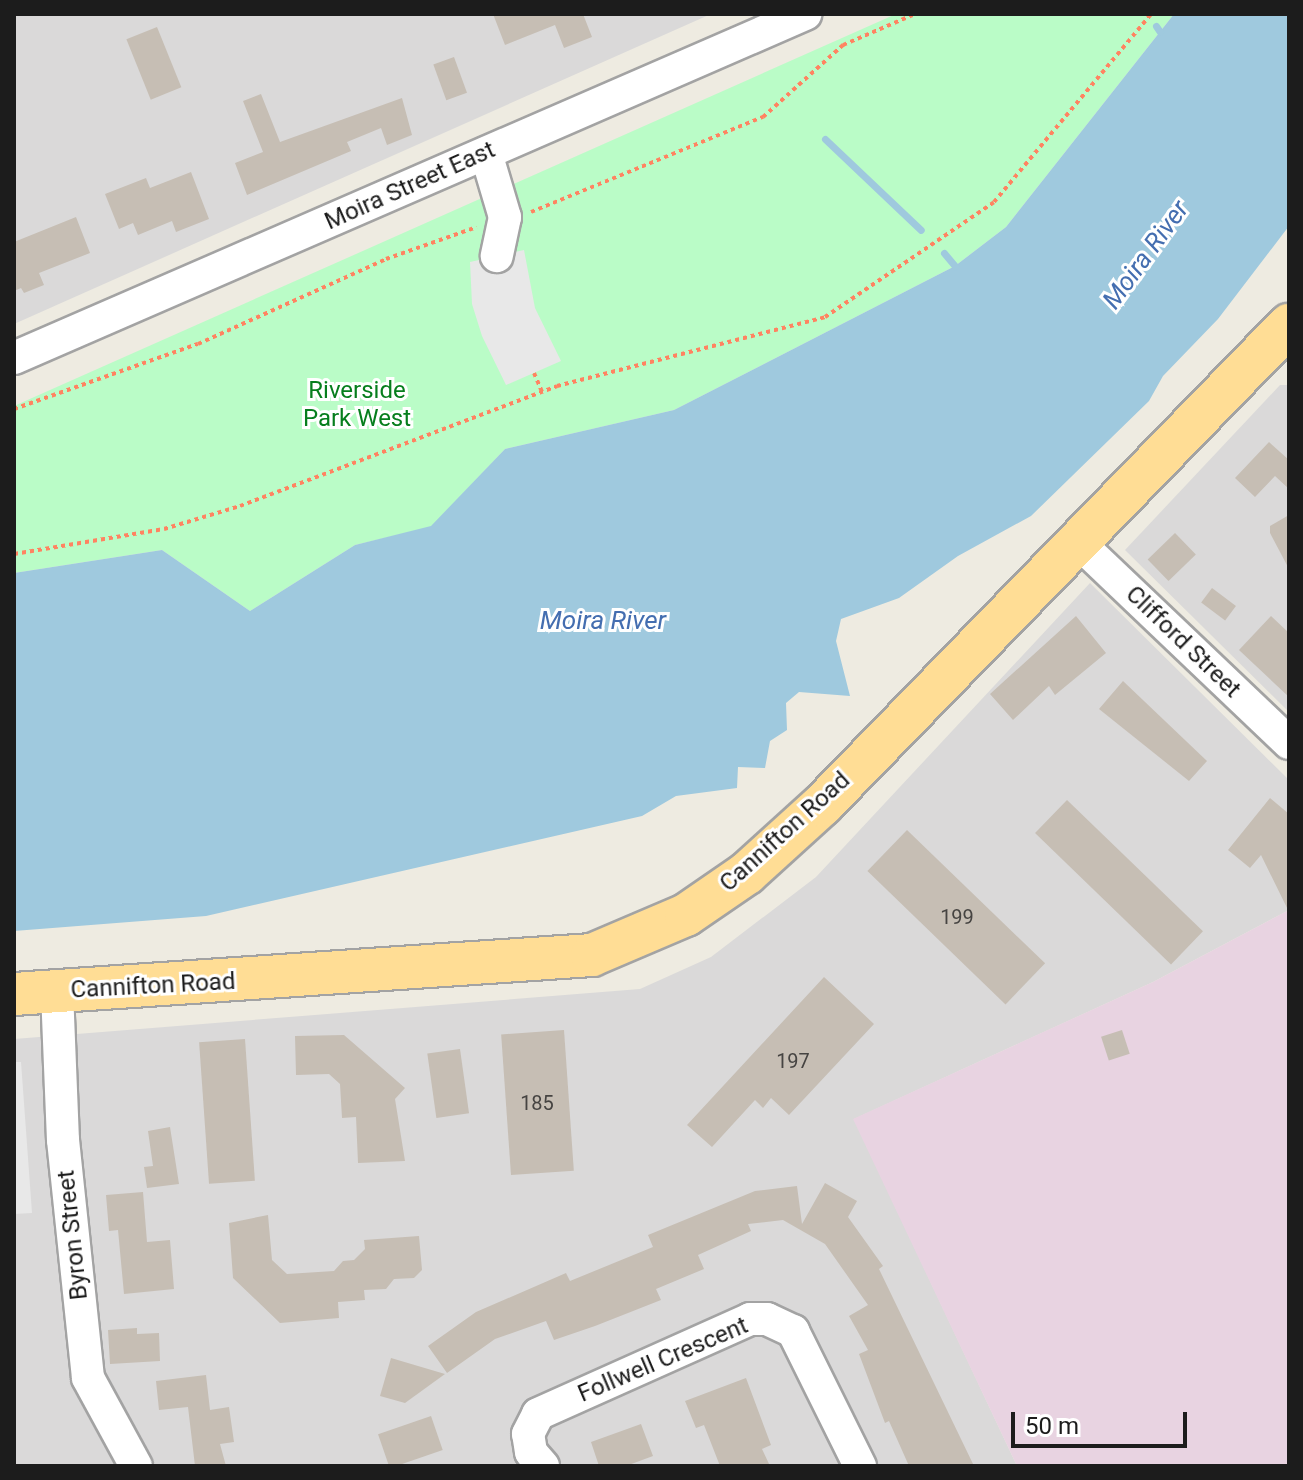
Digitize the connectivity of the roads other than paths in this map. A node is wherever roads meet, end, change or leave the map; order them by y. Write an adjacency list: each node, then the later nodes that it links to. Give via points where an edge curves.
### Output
1 (805, 14): 2 (street, Moira Street East)
2 (486, 153): 3 (street, via 505,217); 5 (street, Moira Street East)
3 (497, 256)
4 (1289, 325): 6 (main road, Cannifton Road)
5 (14, 358)
6 (1077, 541): 7 (street, Clifford Street); 8 (main road, Cannifton Road, via 822,805 747,873 686,915 592,955)
7 (1289, 743)
8 (57, 991): 9 (main road, Cannifton Road); 10 (street, Byron Street, via 63,1140 88,1378)
9 (14, 994)
10 (136, 1466)
11 (543, 1466): 12 (street, Follwell Crescent, via 531,1452 528,1434 538,1414 750,1319 767,1319 793,1331)
12 (860, 1466)

